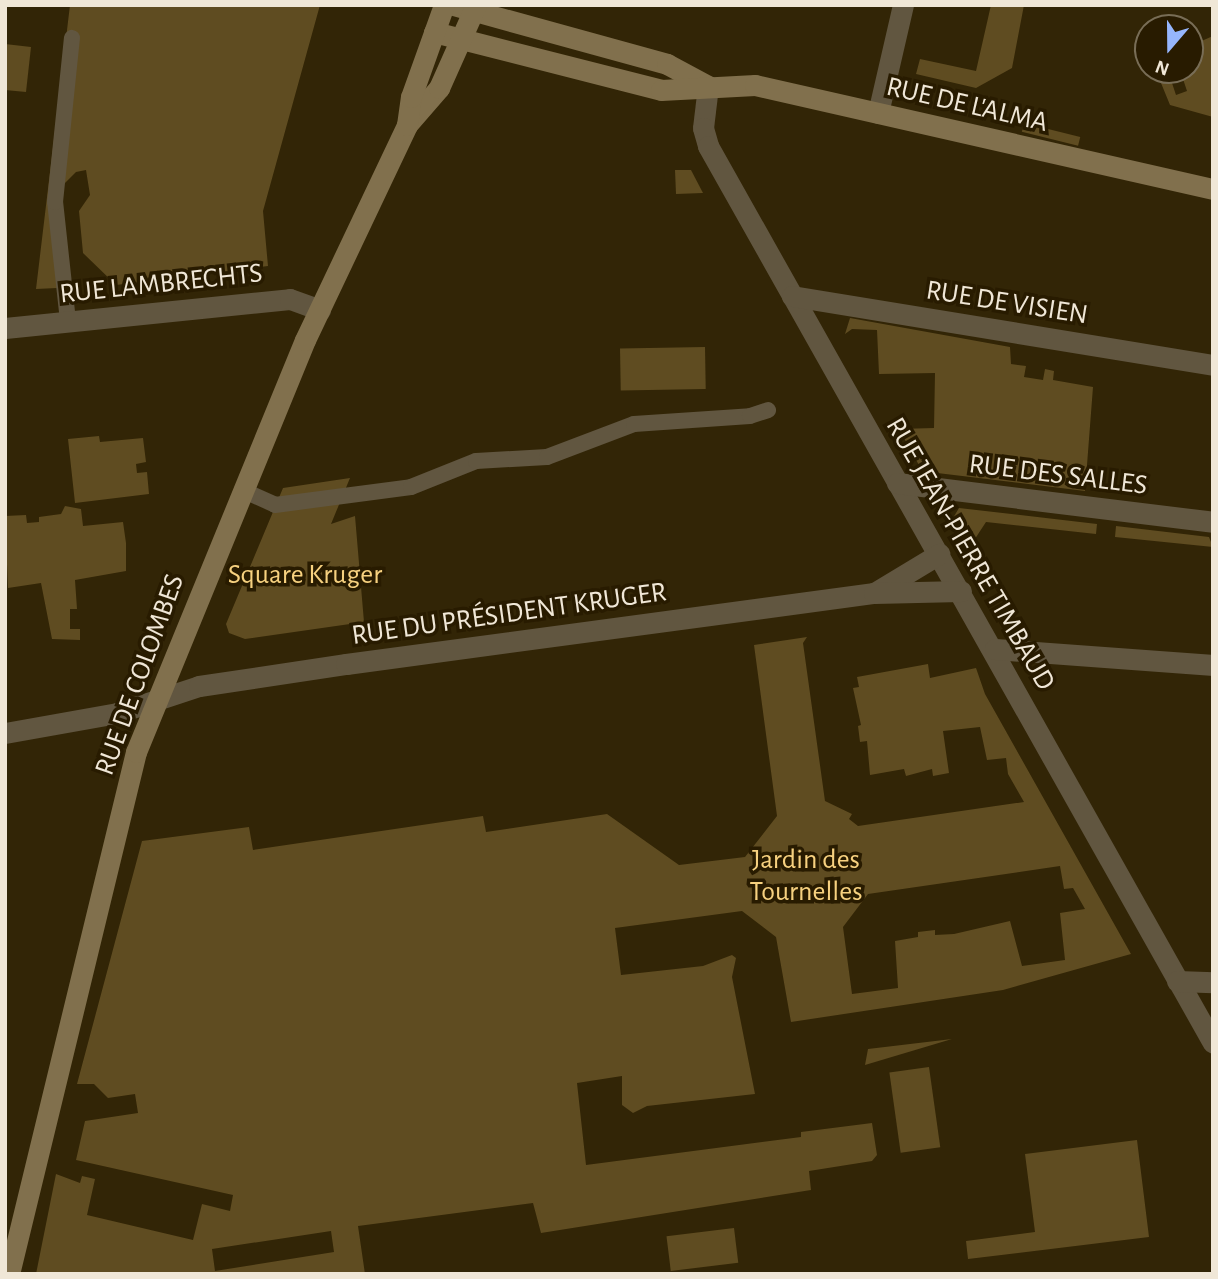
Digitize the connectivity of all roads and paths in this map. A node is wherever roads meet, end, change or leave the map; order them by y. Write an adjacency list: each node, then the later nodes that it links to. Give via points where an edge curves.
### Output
1 (444, 5): 5 (main road, RUE DE COLOMBES)
2 (453, 5): 4 (main road, RUE DE L'ALMA)
3 (903, 5): 9 (street)
4 (475, 9): 7 (main road, RUE DE COLOMBES); 8 (main road, RUE DE L'ALMA, via 667,64)
5 (434, 32): 7 (main road, RUE DE L'ALMA); 10 (main road, RUE DE COLOMBES, via 411,97)
6 (72, 38): 14 (street, via 55,202)
7 (462, 42): 8 (main road, RUE DE L'ALMA, via 646,87); 10 (main road, RUE DE COLOMBES, via 429,103)
8 (708, 86): 9 (main road, RUE DE L'ALMA, via 755,85); 12 (street, RUE JEAN-PIERRE TIMBAUD, via 705,138)
9 (878, 113): 11 (main road, RUE DE L'ALMA)
10 (407, 125): 13 (main road, RUE DE COLOMBES)
11 (1213, 189)
12 (792, 296): 16 (street, RUE DE VISIEN); 18 (street, RUE JEAN-PIERRE TIMBAUD)
13 (320, 310): 14 (street, RUE LAMBRECHTS, via 290,299); 19 (main road, RUE DE COLOMBES)
14 (68, 321): 15 (street, RUE LAMBRECHTS)
15 (5, 328)
16 (1213, 365)
17 (768, 410): 19 (street, via 750,416 634,424 547,457 476,461 411,487 275,505)
18 (897, 483): 20 (street, RUE DES SALLES); 21 (street, RUE JEAN-PIERRE TIMBAUD)
19 (242, 490): 26 (main road, RUE DE COLOMBES)
20 (1213, 522)
21 (939, 554): 22 (street, RUE JEAN-PIERRE TIMBAUD); 23 (street, RUE DU PRÉSIDENT KRUGER)
22 (961, 591): 23 (street, RUE DU PRÉSIDENT KRUGER); 24 (street, RUE JEAN-PIERRE TIMBAUD)
23 (874, 593): 26 (street, RUE DU PRÉSIDENT KRUGER, via 199,686)
24 (995, 649): 25 (street); 28 (street, RUE JEAN-PIERRE TIMBAUD)
25 (1213, 665)
26 (154, 703): 27 (street, RUE DU PRÉSIDENT KRUGER); 31 (main road, RUE DE COLOMBES, via 128,779)
27 (5, 733)
28 (1177, 981): 29 (street); 30 (street, RUE JEAN-PIERRE TIMBAUD)
29 (1213, 982)
30 (1213, 1043)
31 (9, 1274)

